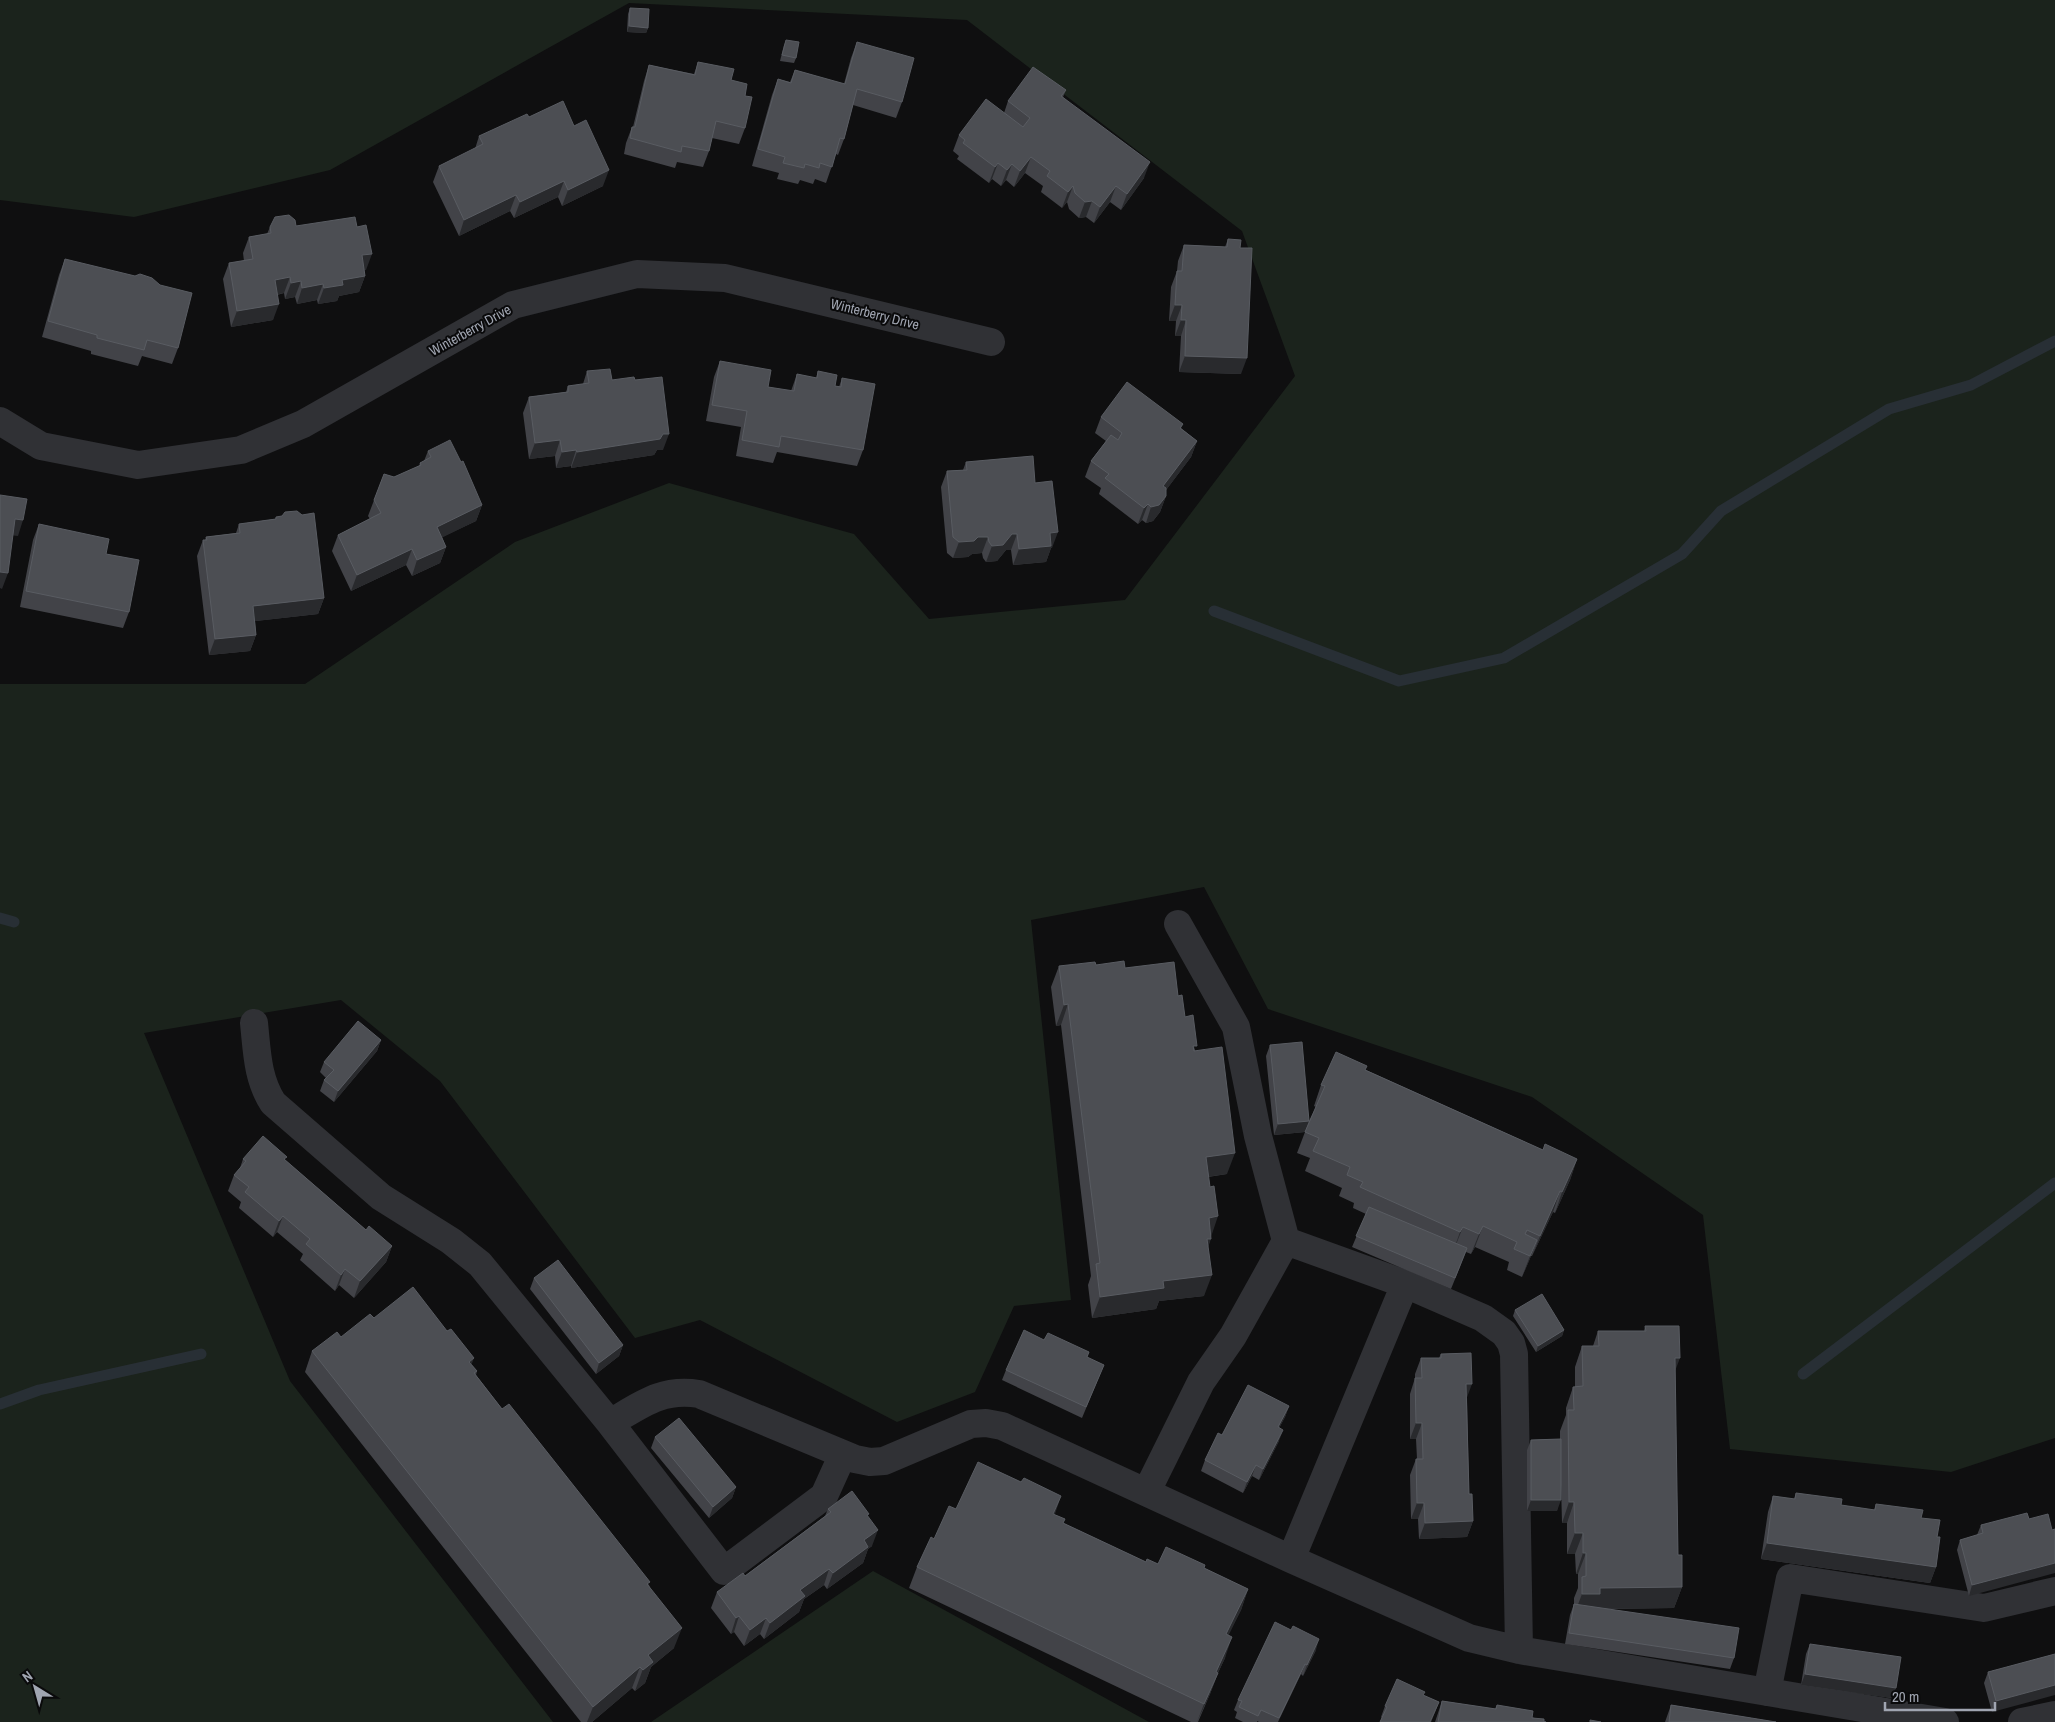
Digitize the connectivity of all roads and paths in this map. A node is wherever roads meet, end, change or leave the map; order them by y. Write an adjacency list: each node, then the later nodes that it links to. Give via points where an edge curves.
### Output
1 (991, 342): 2 (street, Winterberry Drive, via 725,278 637,274 513,305 303,424 241,450 138,465 41,446)
2 (0, 421)
3 (1178, 924): 5 (street, via 1236,1027 1258,1136)
4 (254, 1022): 7 (street, via 260,1078 273,1103 381,1197 451,1241 480,1264)
5 (1286, 1241): 6 (street); 9 (street, via 1233,1336 1201,1382)
6 (1405, 1284): 10 (street); 12 (street, via 1483,1318 1504,1332 1511,1344 1514,1354)
7 (610, 1423): 8 (street, via 652,1399 687,1392 699,1394); 8 (street, via 724,1571 824,1496)
8 (843, 1454): 9 (street, via 870,1462 884,1460 971,1424 986,1423 1002,1426)
9 (1147, 1492): 10 (street)
10 (1291, 1559): 12 (street, via 1469,1638)
11 (2055, 1590): 13 (street, via 1984,1608 1790,1578)
12 (1519, 1650): 13 (street)
13 (1767, 1692): 15 (street)
14 (2055, 1715): 16 (street)
15 (1945, 1722)
16 (2022, 1722)

